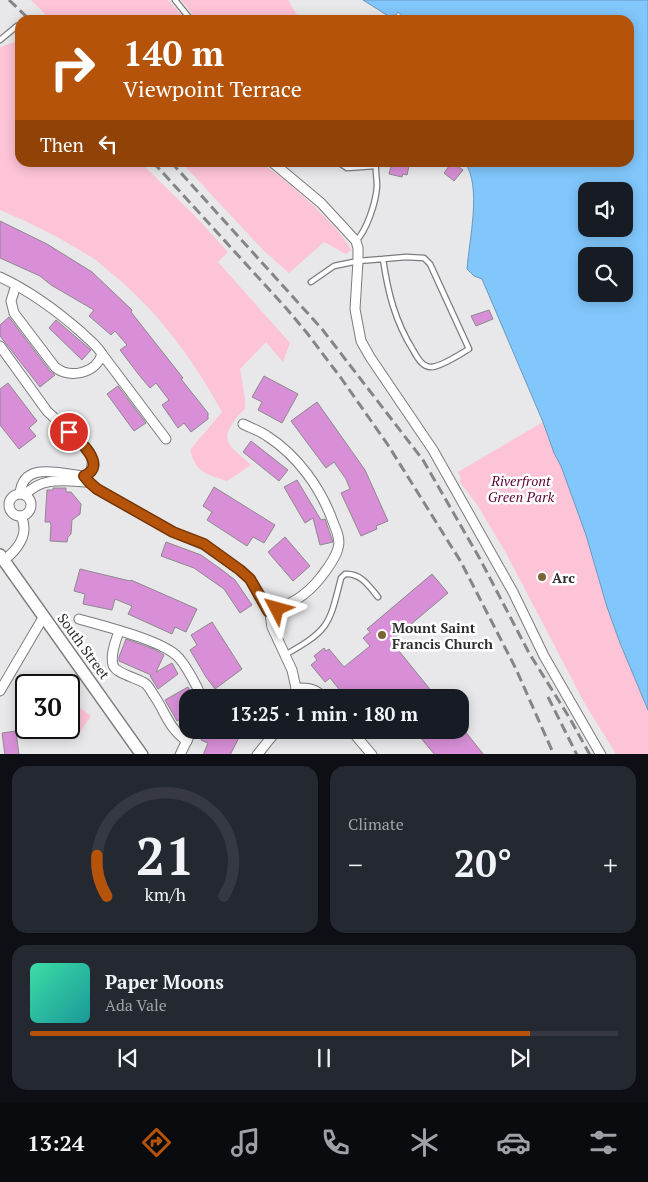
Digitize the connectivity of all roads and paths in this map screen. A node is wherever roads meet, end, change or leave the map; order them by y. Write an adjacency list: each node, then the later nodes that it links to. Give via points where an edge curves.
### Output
1 (175, 0): 2 (lane)
2 (187, 15)
3 (15, 28): 4 (lane)
4 (0, 40)
5 (278, 167): 7 (street, via 321,203)
6 (376, 167): 7 (lane, via 375,198 362,235)
7 (356, 241): 9 (street)
8 (383, 259): 8 (lane, via 395,316 419,361 431,368 470,349 430,264 424,258); 9 (lane)
9 (358, 260): 11 (lane, via 334,266); 37 (street, via 355,309 361,340 433,450)
10 (0, 277): 12 (street)
11 (311, 282)
12 (16, 285): 14 (street, via 51,306); 14 (street, via 12,301 14,313 58,370 74,374 86,371 95,366)
13 (0, 346): 17 (street, via 47,411 88,450 92,466)
14 (102, 354): 16 (street)
15 (243, 424): 22 (street, via 277,443 306,473 327,506 339,543 313,587 294,602)
16 (166, 439)
17 (86, 479): 18 (street, via 49,482 33,487); 22 (street, via 97,489 173,532 204,544 240,570 250,579)
18 (23, 495): 19 (street, via 29,498 31,507); 19 (street, via 10,499 9,507 14,514)
19 (22, 516): 20 (street, via 21,540 14,551)
20 (2, 558): 23 (street, South Street)
21 (378, 597): 26 (lane, via 360,578 345,574 325,627 307,643)
22 (268, 611): 26 (street)
23 (44, 616): 29 (street); 33 (street, South Street)
24 (79, 619): 25 (street)
25 (119, 630): 27 (street, via 176,655); 32 (street, via 114,648 114,667 148,685 174,731)
26 (285, 655): 28 (street)
27 (197, 689)
28 (295, 689)
29 (0, 691)
30 (269, 739): 35 (street)
31 (360, 739): 36 (street)
32 (187, 740): 34 (street)
33 (142, 754)
34 (180, 754)
35 (257, 754)
36 (372, 754)
37 (601, 754)

